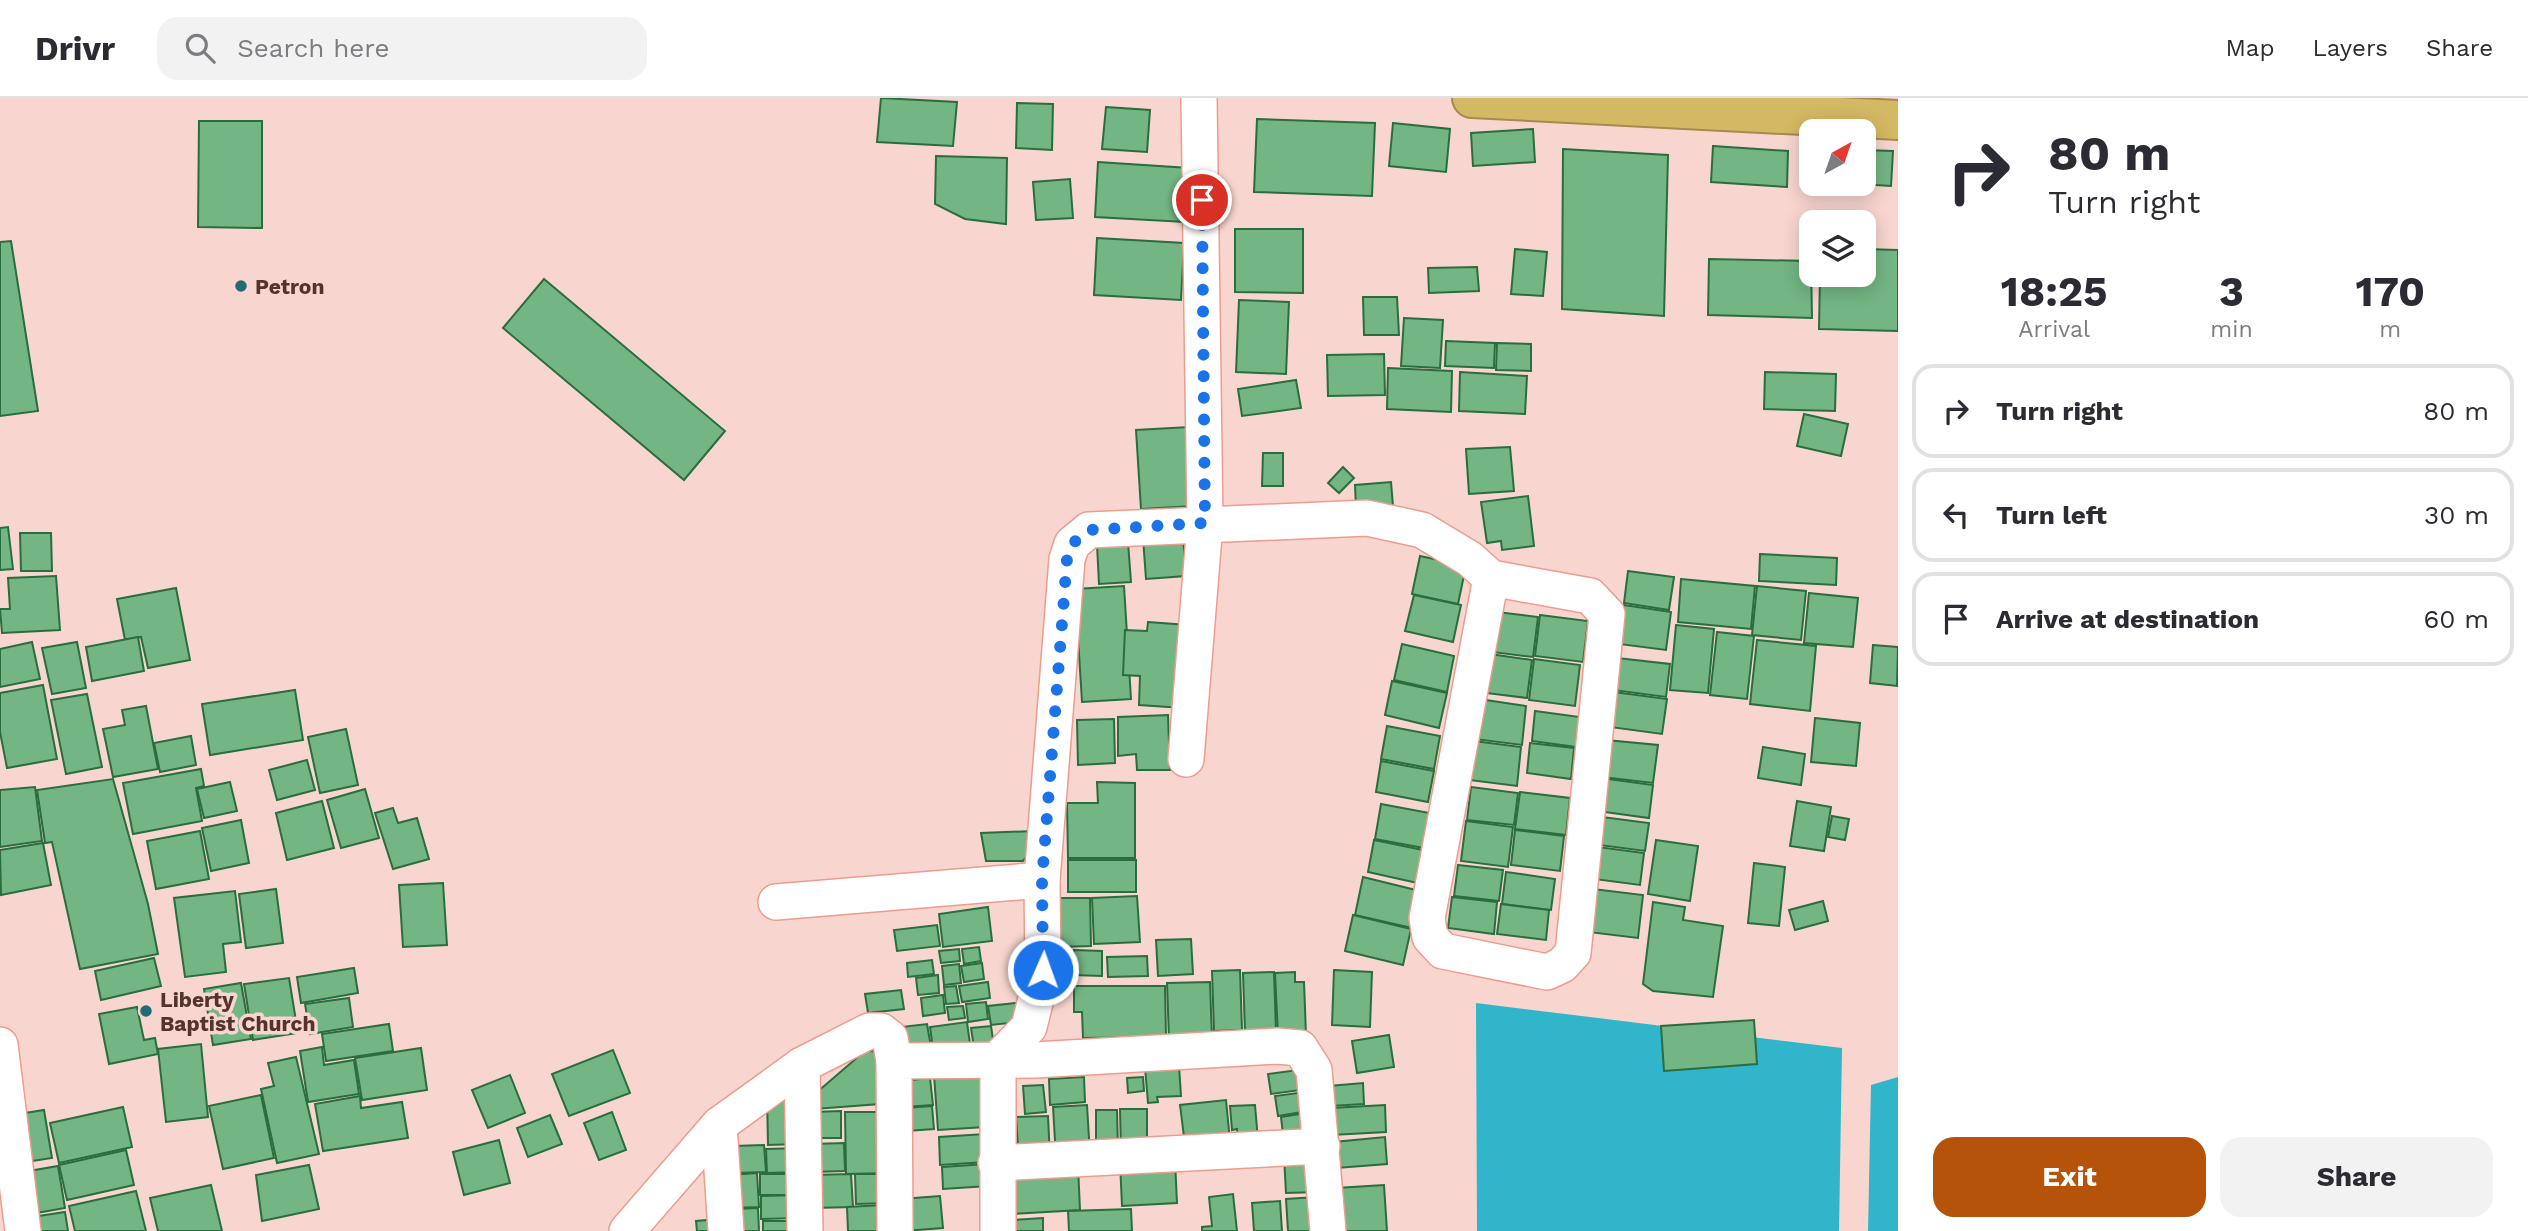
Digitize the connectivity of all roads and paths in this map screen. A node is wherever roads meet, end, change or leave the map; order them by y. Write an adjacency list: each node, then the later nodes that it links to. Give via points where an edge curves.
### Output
1 (1199, 98): 5 (street)
2 (1472, 98): 3 (highway)
3 (1581, 102): 4 (highway)
4 (1898, 120)
5 (1205, 523): 6 (street, via 1367,518 1422,530 1470,559); 7 (street); 8 (street, via 1089,530 1072,544 1067,559)
6 (1491, 578): 6 (street, via 1590,596 1607,614 1573,953 1547,972 1443,951 1430,937 1427,918)
7 (1186, 759)
8 (1042, 880): 9 (street); 11 (street, via 1043,970 1037,1005 1029,1027)
9 (776, 902)
10 (0, 1045): 17 (street)
11 (998, 1059): 12 (street); 15 (street, via 1300,1048 1314,1070); 16 (street)
12 (894, 1061): 13 (street, via 890,1038 881,1031 869,1031); 22 (street)
13 (802, 1065): 14 (street); 21 (street)
14 (719, 1125): 19 (street); 20 (street)
15 (1322, 1146): 16 (street); 24 (street)
16 (996, 1163): 23 (street)
17 (8, 1175): 18 (street)
18 (23, 1231)
19 (627, 1231)
20 (726, 1231)
21 (805, 1231)
22 (895, 1231)
23 (998, 1231)
24 (1328, 1231)

